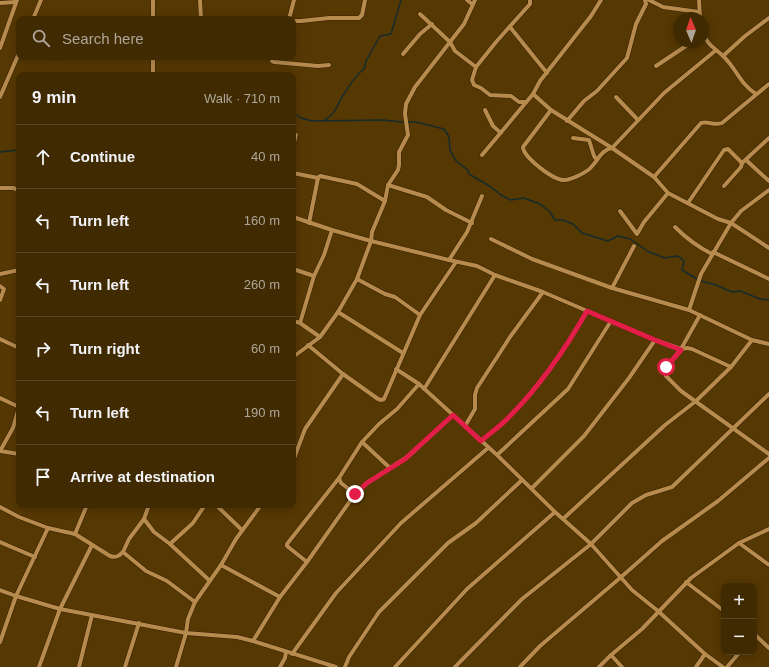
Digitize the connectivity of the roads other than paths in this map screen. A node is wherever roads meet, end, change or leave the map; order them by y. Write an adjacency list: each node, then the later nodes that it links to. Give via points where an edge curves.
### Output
1 (41, 0): 17 (street)
2 (153, 0): 18 (street)
3 (200, 0): 19 (street)
4 (294, 0): 20 (street)
5 (365, 0): 22 (street, via 359,18)
6 (467, 0): 13 (street)
7 (530, 0): 24 (street, via 530,4)
8 (601, 0): 39 (street)
9 (645, 0): 49 (street, via 646,4 636,24 627,58)
10 (649, 0): 15 (street, via 663,7)
11 (699, 0): 15 (street)
12 (17, 1): 14 (street); 27 (street)
13 (474, 2): 25 (street, via 464,24)
14 (0, 3)
15 (699, 12)
16 (420, 14): 23 (street)
17 (34, 16)
18 (153, 16)
19 (201, 16)
20 (290, 16)
21 (769, 18): 31 (street, via 744,36)
22 (296, 21)
23 (432, 24): 25 (street); 30 (street)
24 (510, 27): 37 (street); 39 (street)
25 (450, 42): 37 (street, via 455,51); 62 (street, via 415,87 406,104 408,135 399,152 398,170)
26 (709, 44): 29 (street)
27 (0, 48)
28 (683, 48): 36 (street)
29 (715, 51): 31 (street); 48 (street, via 664,93)
30 (403, 54)
31 (723, 56): 42 (street, via 748,89)
32 (16, 60): 43 (street)
33 (153, 60): 38 (street)
34 (272, 60): 35 (street)
35 (329, 65)
36 (656, 66)
37 (476, 67): 45 (street, via 472,80 474,85 490,95 511,96 519,102)
38 (153, 72)
39 (547, 73): 41 (street)
40 (769, 84): 42 (street)
41 (532, 94): 45 (street); 47 (street)
42 (756, 94): 59 (street, via 722,123 701,123)
43 (0, 97)
44 (616, 97): 48 (street)
45 (526, 102): 50 (street)
46 (485, 110): 50 (street, via 493,126)
47 (551, 110): 49 (street); 55 (street, via 523,147 525,153 549,174 563,180 587,171)
48 (638, 120): 53 (street)
49 (568, 121): 53 (street)
50 (501, 133): 54 (street)
51 (573, 138): 55 (street, via 588,140)
52 (769, 138): 56 (street)
53 (612, 148): 55 (street, via 606,149); 59 (street)
54 (482, 155)
55 (597, 160)
56 (746, 160): 57 (street); 61 (street)
57 (742, 163): 63 (street); 70 (street, via 728,149 724,150)
58 (296, 174): 60 (street)
59 (654, 177): 67 (street)
60 (318, 178): 69 (street, via 322,176 356,184); 73 (street)
61 (769, 181)
62 (388, 185): 69 (street); 74 (street, via 427,197)
63 (724, 186)
64 (0, 188): 65 (street)
65 (16, 189)
66 (769, 190): 75 (street, via 741,211)
67 (668, 193): 70 (street); 71 (street, via 637,234)
68 (482, 196): 74 (street)
69 (385, 201): 79 (street, via 372,232)
70 (688, 203): 75 (street)
71 (620, 211)
72 (296, 218): 73 (street)
73 (309, 223): 77 (street)
74 (472, 223): 83 (street)
75 (731, 223): 81 (street); 82 (street)
76 (675, 227): 82 (street, via 700,248)
77 (332, 230): 79 (street); 89 (street)
78 (491, 239): 93 (street, via 532,259)
79 (371, 242): 83 (street); 90 (street)
80 (634, 246): 93 (street)
81 (769, 248)
82 (712, 253): 91 (street); 96 (street, via 698,281)
83 (449, 260): 84 (street)
84 (456, 262): 88 (street, via 477,266); 99 (street)
85 (296, 270): 89 (street)
86 (16, 271): 87 (street)
87 (0, 274)
88 (495, 275): 94 (street); 118 (street)
89 (314, 276): 103 (street)
90 (357, 279): 98 (street); 99 (street, via 395,297)
91 (769, 279)
92 (0, 286): 95 (street, via 4,289)
93 (612, 288): 96 (street)
94 (543, 292): 97 (street); 125 (street, via 477,388 475,409)
95 (0, 300)
96 (689, 310): 100 (street)
97 (587, 311): 101 (street); 127 (street, via 572,337 534,389 509,417)
98 (338, 312): 104 (street); 112 (street)
99 (420, 315): 112 (street)
100 (700, 315): 107 (street); 111 (street)
101 (611, 321): 106 (street); 134 (street, via 568,389)
102 (296, 322): 103 (street)
103 (300, 323): 104 (street)
104 (320, 337): 109 (street)
105 (0, 339): 110 (street)
106 (655, 340): 111 (street); 139 (street, via 584,436)
107 (752, 340): 108 (street); 114 (street)
108 (769, 344)
109 (308, 345): 113 (street); 116 (street)
110 (16, 347)
111 (681, 350): 114 (street, via 692,349); 121 (street, via 666,367 666,376 680,391)
112 (403, 353): 115 (street)
113 (296, 355)
114 (731, 367): 121 (street)
115 (396, 369): 116 (street, via 384,399 381,400); 117 (street)
116 (343, 374): 131 (street, via 305,429)
117 (419, 384): 118 (street); 128 (street)
118 (424, 389): 123 (street)
119 (769, 394): 126 (street)
120 (0, 398): 122 (street)
121 (696, 401): 126 (street); 148 (street, via 665,425)
122 (16, 406)
123 (453, 415): 125 (street); 136 (street, via 410,455)
124 (16, 418): 130 (street)
125 (465, 426): 127 (street)
126 (734, 429): 133 (street); 157 (street, via 672,486 636,499)
127 (481, 441): 129 (street)
128 (362, 442): 136 (street); 138 (street)
129 (488, 448): 134 (street); 182 (street, via 391,533 336,593)
130 (0, 451): 132 (street)
131 (296, 453)
132 (16, 454)
133 (769, 454)
134 (497, 455): 137 (street)
135 (769, 458): 164 (street, via 718,501 662,541)
136 (390, 468): 140 (street)
137 (522, 480): 139 (street); 192 (street, via 476,523 448,543 384,607 349,657)
138 (340, 481): 140 (street); 161 (street, via 287,544)
139 (532, 488): 147 (street)
140 (355, 494): 161 (street)
141 (0, 507): 150 (street)
142 (86, 508): 153 (street)
143 (148, 508): 149 (street)
144 (203, 508): 156 (street, via 188,528)
145 (219, 508): 152 (street)
146 (259, 508): 152 (street)
147 (555, 512): 148 (street); 193 (street, via 466,589)
148 (563, 518): 157 (street)
149 (144, 519): 156 (street, via 154,532); 159 (street, via 128,539)
150 (48, 528): 153 (street); 160 (street)
151 (769, 529): 155 (street)
152 (242, 530): 162 (street)
153 (75, 534): 158 (street)
154 (0, 542): 160 (street)
155 (739, 543): 163 (street); 166 (street)
156 (170, 544): 165 (street)
157 (590, 544): 164 (street); 194 (street, via 522,599)
158 (92, 545): 159 (street, via 110,556 119,556); 171 (street)
159 (123, 552): 170 (street, via 146,571 167,581)
160 (35, 557): 168 (street)
161 (307, 562): 169 (street)
162 (221, 565): 165 (street); 169 (street)
163 (769, 565)
164 (620, 578): 173 (street); 195 (street, via 540,646)
165 (209, 580): 170 (street)
166 (686, 582): 172 (street); 173 (street)
167 (0, 590): 168 (street)
168 (16, 596): 171 (street); 179 (street)
169 (280, 598): 178 (street)
170 (195, 602): 176 (street)
171 (60, 609): 174 (street); 186 (street)
172 (721, 609)
173 (658, 611): 183 (street); 184 (street, via 642,629)
174 (92, 615): 175 (street); 187 (street)
175 (139, 623): 176 (street); 188 (street)
176 (186, 633): 178 (street, via 237,637); 189 (street)
177 (757, 637): 180 (street)
178 (253, 641): 181 (street)
179 (0, 642)
180 (769, 648)
181 (286, 652): 182 (street); 190 (street)
182 (292, 654): 191 (street)
183 (704, 654): 198 (street); 199 (street)
184 (611, 655): 196 (street); 197 (street)
185 (738, 655): 200 (street)
186 (39, 667)
187 (80, 667)
188 (125, 667)
189 (176, 667)
190 (280, 667)
191 (336, 667)
192 (345, 667)
193 (395, 667)
194 (455, 667)
195 (520, 667)
196 (599, 667)
197 (622, 667)
198 (696, 667)
199 (723, 667)
200 (728, 667)

